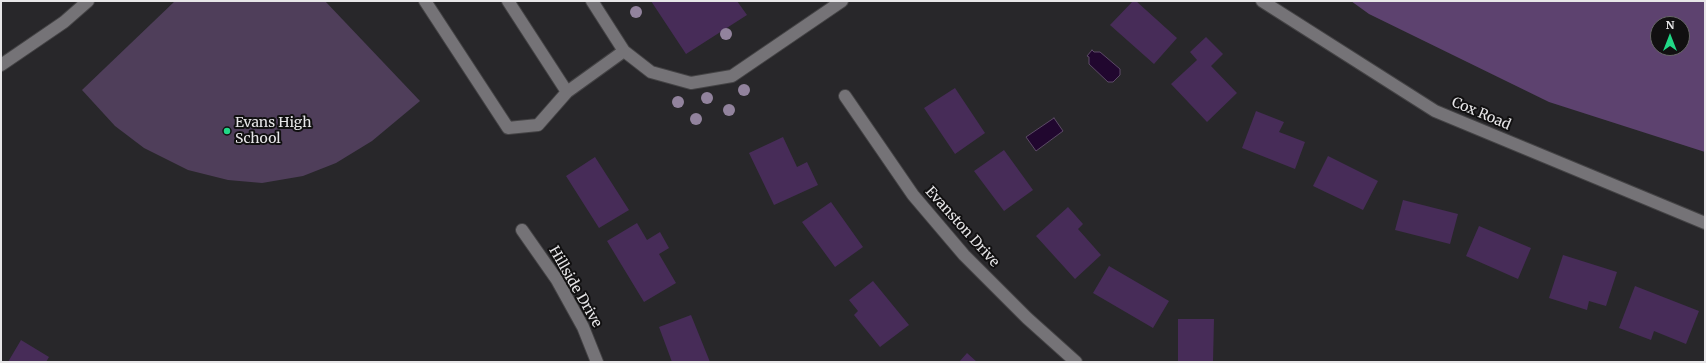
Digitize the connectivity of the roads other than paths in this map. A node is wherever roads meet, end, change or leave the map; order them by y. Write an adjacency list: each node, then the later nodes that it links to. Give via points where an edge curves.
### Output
1 (88, 1): 8 (street, via 64,22)
2 (425, 1): 9 (street, via 508,128 538,125)
3 (508, 1): 9 (street)
4 (592, 1): 7 (street)
5 (842, 1): 7 (street, via 732,76 691,82 669,77 651,72)
6 (1262, 1): 11 (street, Cox Road, via 1435,111)
7 (624, 50): 9 (street)
8 (1, 65)
9 (567, 92)
10 (845, 96): 14 (street, Evanston Drive, via 913,195 964,255)
11 (1705, 223)
12 (522, 230): 13 (street, Hillside Drive, via 557,280 583,327)
13 (597, 362)
14 (1074, 362)

